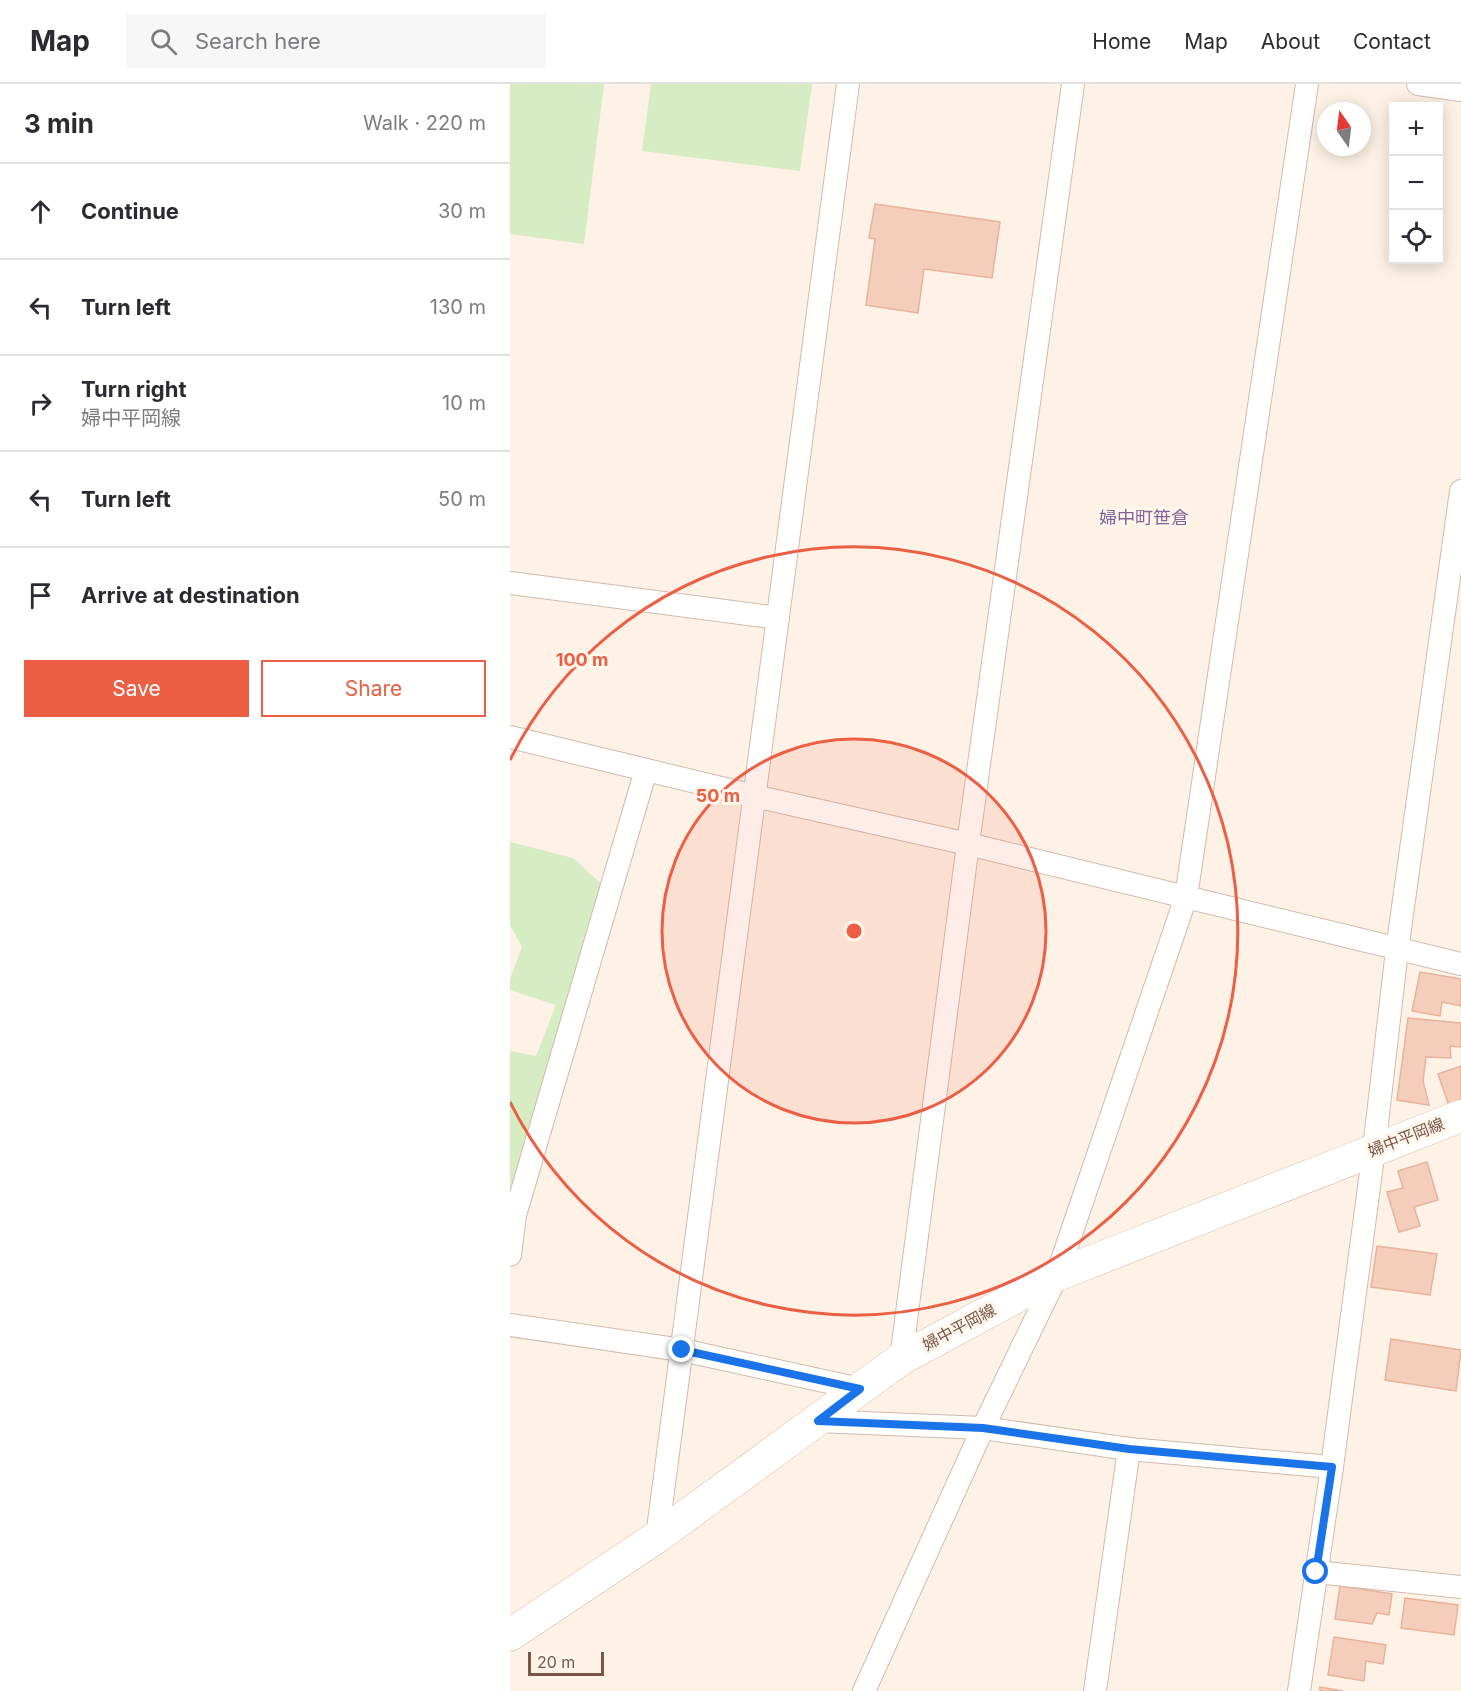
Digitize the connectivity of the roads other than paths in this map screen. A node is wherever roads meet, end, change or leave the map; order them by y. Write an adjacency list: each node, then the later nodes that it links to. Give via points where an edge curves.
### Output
1 (849, 84): 8 (street)
2 (1073, 84): 12 (street)
3 (1307, 84): 13 (street)
4 (1418, 84): 5 (street)
5 (1461, 90)
6 (1461, 490): 14 (street)
7 (510, 583): 8 (street)
8 (778, 618): 11 (street)
9 (510, 737): 10 (street)
10 (646, 770): 11 (street); 18 (street, via 515,1215)
11 (754, 796): 12 (street); 21 (street)
12 (968, 844): 13 (street); 22 (street)
13 (1186, 897): 14 (street); 19 (street)
14 (1397, 950): 15 (street); 17 (street)
15 (1461, 964)
16 (1461, 1116): 17 (main road, 婦中平岡線)
17 (1374, 1149): 19 (main road, 婦中平岡線); 27 (street)
18 (510, 1255)
19 (1057, 1275): 22 (main road, 婦中平岡線); 25 (street)
20 (510, 1325): 21 (street)
21 (682, 1350): 23 (street); 28 (street)
22 (901, 1359): 23 (main road, 婦中平岡線)
23 (860, 1389): 24 (main road, 婦中平岡線)
24 (818, 1421): 25 (street); 28 (main road, 婦中平岡線)
25 (983, 1428): 26 (street); 32 (street)
26 (1129, 1449): 27 (street); 33 (street)
27 (1332, 1467): 29 (street)
28 (657, 1537): 31 (main road, 婦中平岡線)
29 (1316, 1572): 30 (street); 34 (street)
30 (1461, 1587)
31 (510, 1635)
32 (864, 1691)
33 (1095, 1691)
34 (1299, 1691)

